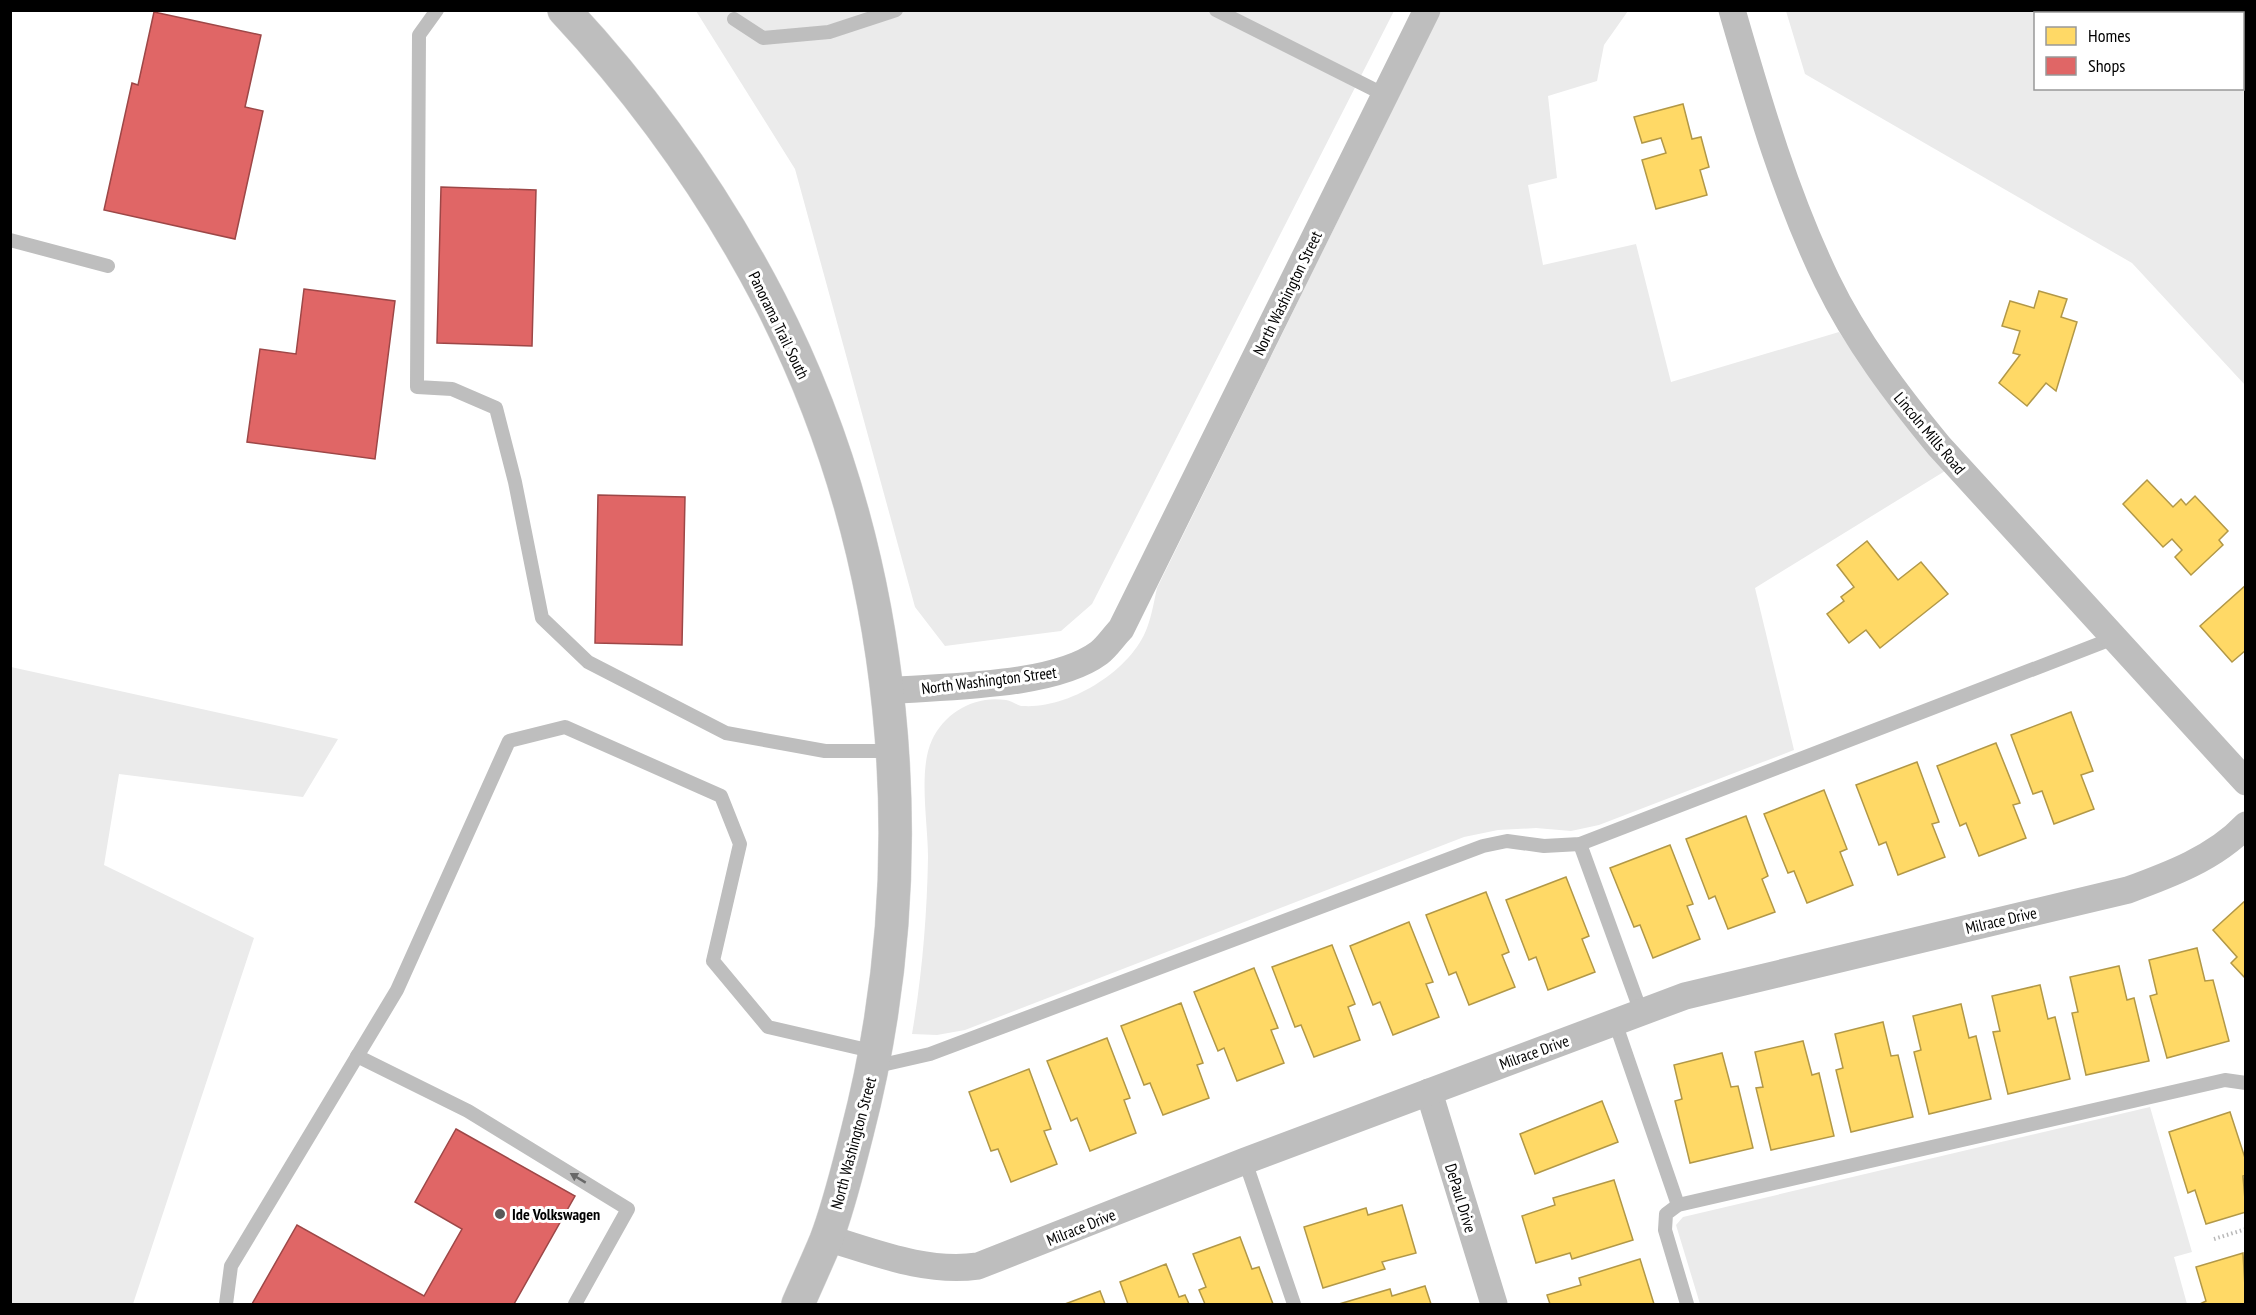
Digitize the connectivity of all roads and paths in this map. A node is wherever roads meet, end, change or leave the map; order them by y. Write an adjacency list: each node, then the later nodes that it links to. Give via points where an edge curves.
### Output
1 (437, 10): 13 (lane, via 419,35 417,387 452,389 495,408 515,482 542,618 588,662 726,733 825,751)
2 (564, 10): 12 (main road, Panorama Trail South, via 664,129 721,214 771,302 810,391 838,470 861,551)
3 (896, 10): 7 (lane, via 829,33 763,38)
4 (1216, 10): 8 (lane)
5 (1427, 10): 8 (street, North Washington Street)
6 (1732, 10): 11 (street, Lincoln Mills Road, via 1772,147 1797,214 1828,282 1862,341 1897,396 1939,446)
7 (734, 19)
8 (1385, 95): 12 (street, North Washington Street, via 1121,629 1100,653 1060,672)
9 (10, 240): 10 (lane)
10 (108, 266)
11 (2114, 638): 14 (street, Lincoln Mills Road); 16 (lane)
12 (888, 691): 13 (main road, North Washington Street)
13 (892, 751): 20 (main road, North Washington Street, via 894,895)
14 (2246, 782)
15 (2246, 825): 17 (street, Milrace Drive, via 2187,866 2128,890 1685,996)
16 (1580, 844): 17 (lane); 20 (lane, via 1544,846 1507,841 1483,846 930,1054)
17 (1641, 1012): 18 (street, Milrace Drive)
18 (1616, 1022): 22 (street, Milrace Drive); 24 (lane)
19 (357, 1056): 20 (lane, via 397,990 508,741 565,727 721,796 740,844 713,960 768,1027); 28 (lane, via 231,1266); 29 (lane, one-way to 19, via 628,1209 445,1099)
20 (875, 1059): 26 (main road, North Washington Street)
21 (2246, 1083): 24 (lane, via 2225,1080)
22 (1429, 1092): 23 (street, Milrace Drive); 32 (street, DePaul Drive)
23 (1245, 1161): 26 (street, Milrace Drive, via 978,1266 956,1269 915,1265); 31 (lane)
24 (1678, 1205): 33 (lane, via 1666,1214 1665,1230)
25 (2246, 1229): 27 (path)
26 (827, 1238): 30 (main road, North Washington Street)
27 (2214, 1239)
28 (226, 1305)
29 (575, 1305)
30 (798, 1305)
31 (1294, 1305)
32 (1494, 1305)
33 (1687, 1305)

